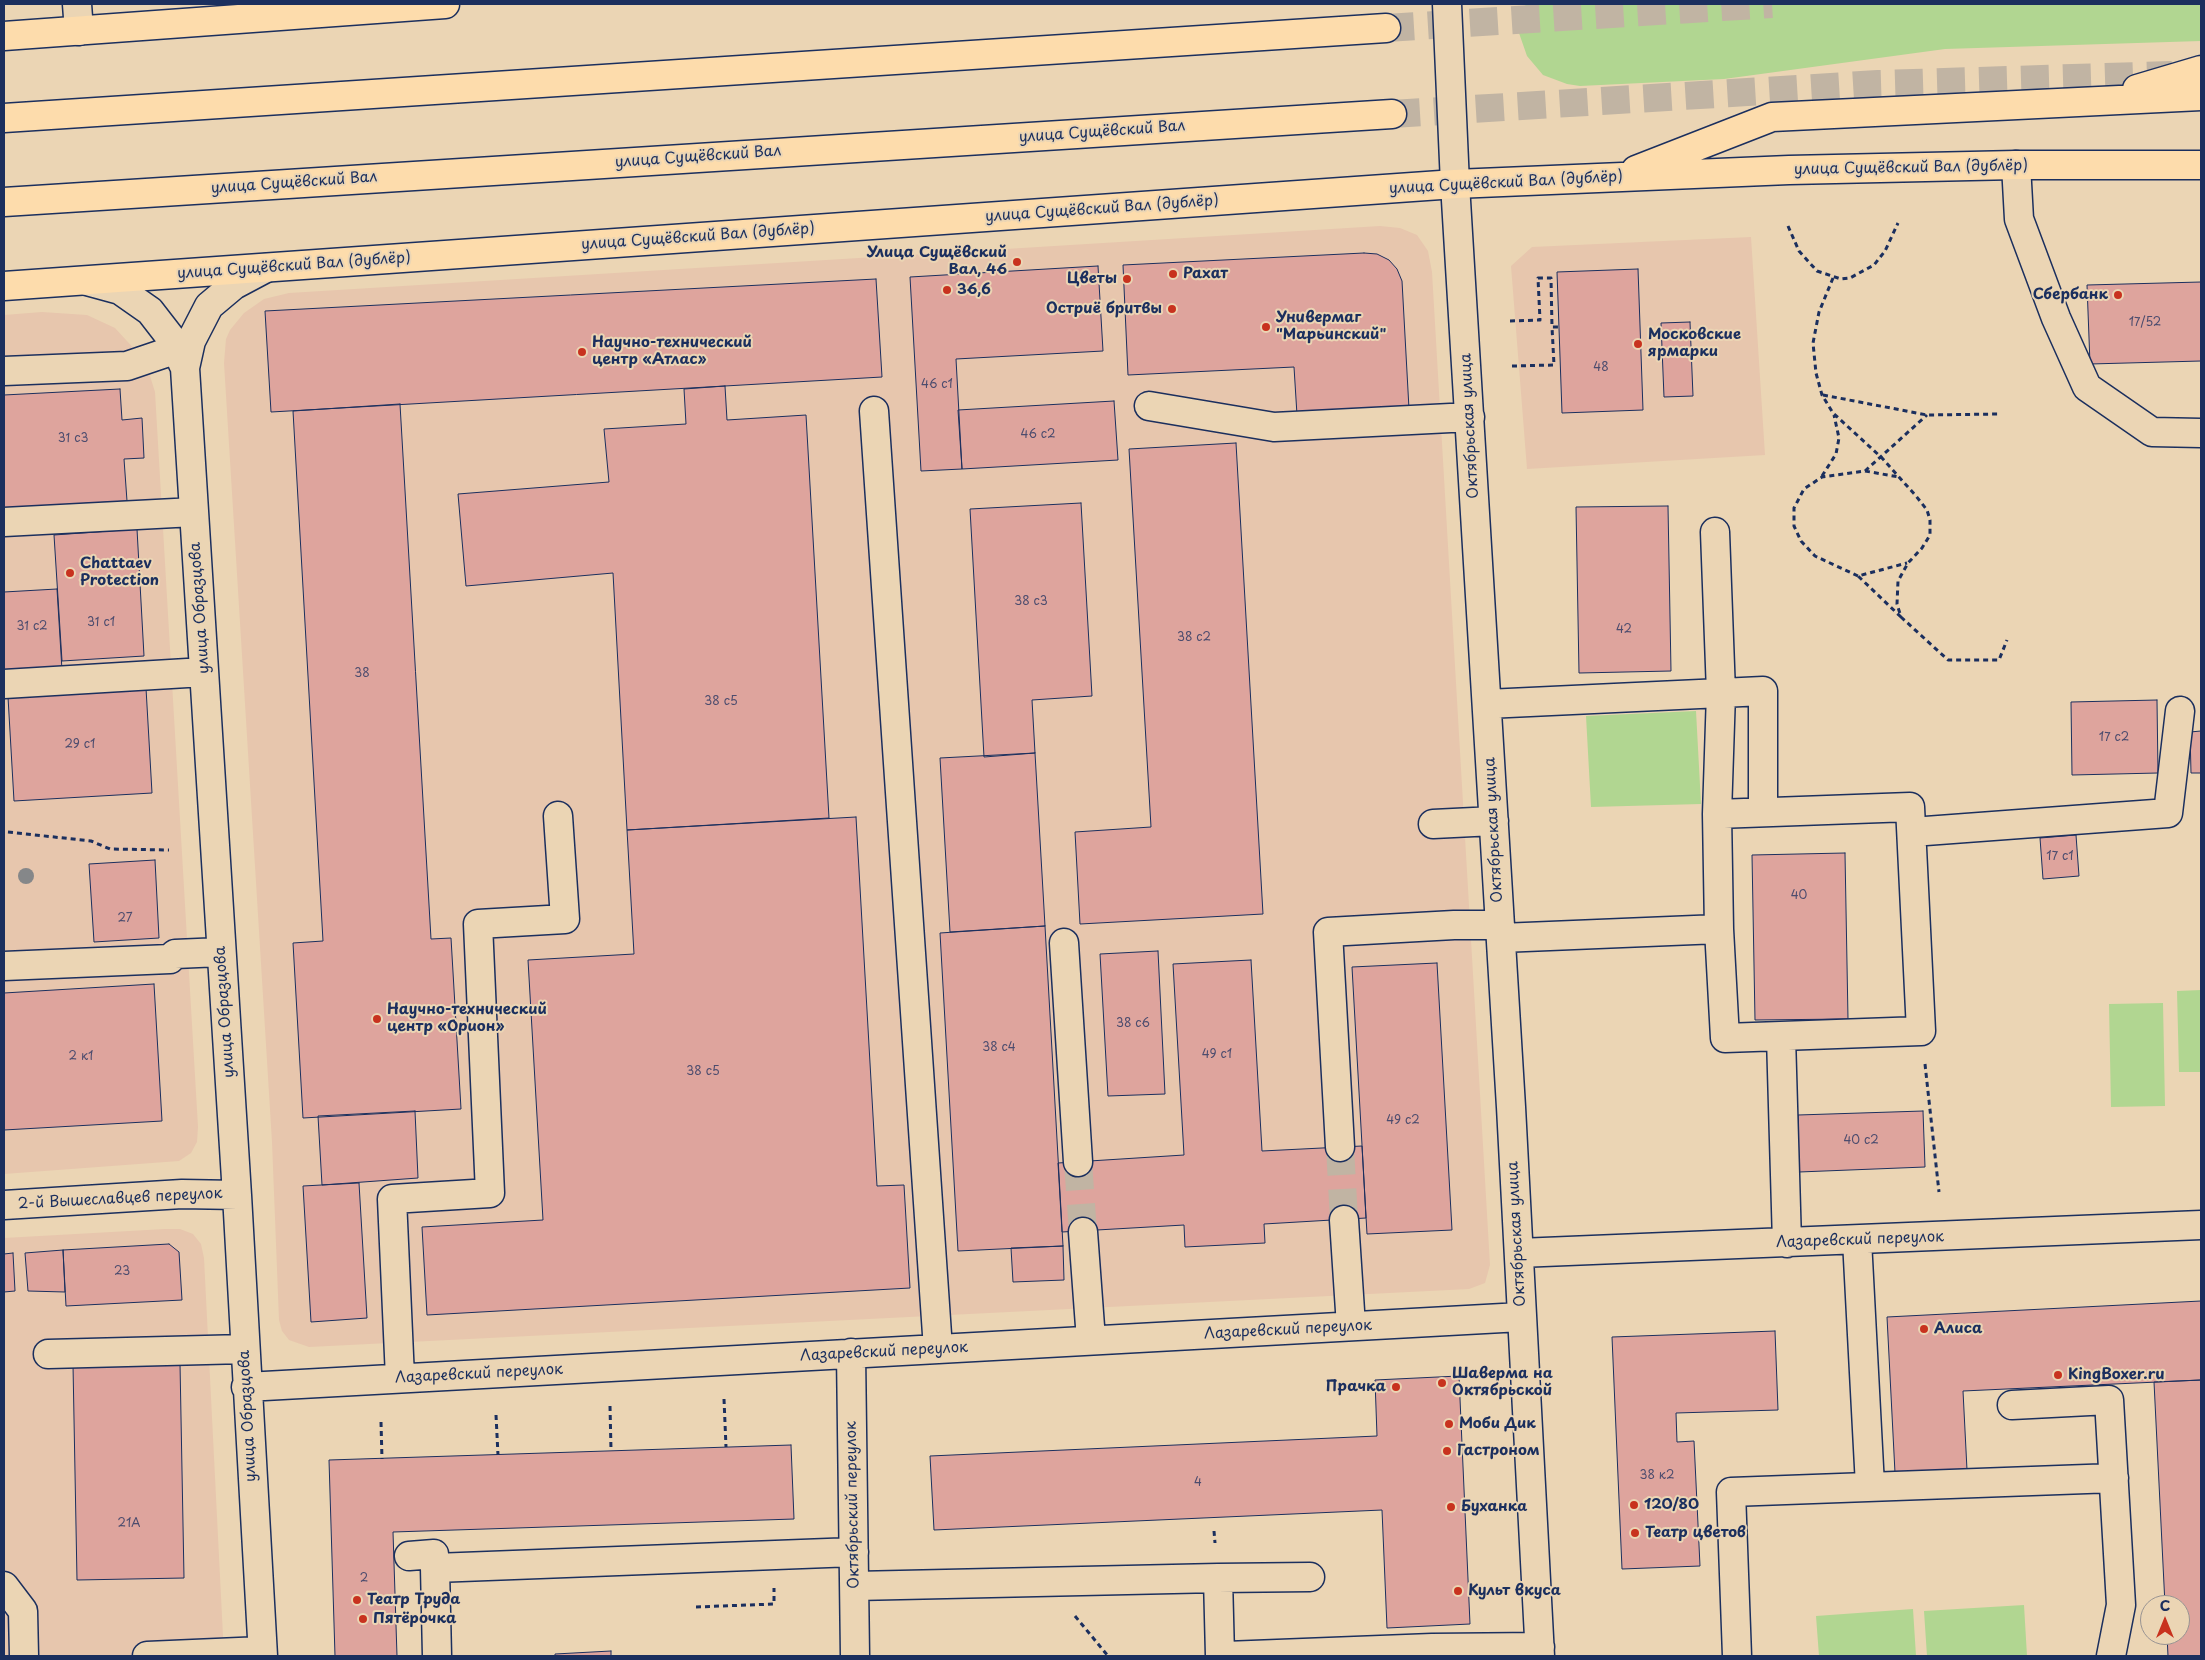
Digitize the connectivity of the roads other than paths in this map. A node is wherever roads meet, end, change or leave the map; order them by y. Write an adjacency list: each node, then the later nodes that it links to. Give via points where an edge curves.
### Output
1 (77, 4): 5 (street)
2 (438, 4): 5 (main road)
3 (1447, 4): 15 (street, Октябрьская улица)
4 (1386, 28): 11 (main road)
5 (79, 31): 6 (main road)
6 (4, 36)
7 (2201, 70): 9 (main road)
8 (2201, 96): 9 (main road)
9 (2095, 101): 14 (main road, via 1772,117)
10 (1392, 114): 16 (main road, улица Сущёвский Вал)
11 (4, 118)
12 (2016, 165): 13 (main road, улица Сущёвский Вал (дублёр)); 14 (main road, улица Сущёвский Вал (дублёр)); 25 (street, via 2019,219 2056,318 2087,387 2152,432)
13 (2201, 165)
14 (1616, 178): 15 (main road, улица Сущёвский Вал (дублёр))
15 (1455, 184): 17 (main road, улица Сущёвский Вал (дублёр)); 24 (street, Октябрьская улица)
16 (4, 202)
17 (266, 268): 18 (main road, улица Сущёвский Вал (дублёр)); 20 (street, улица Образцова, via 234,285 209,306)
18 (84, 281): 19 (main road, улица Сущёвский Вал (дублёр)); 20 (street, via 120,290 150,311)
19 (4, 286)
20 (181, 359): 21 (street, via 127,366); 26 (street, улица Образцова)
21 (4, 371)
22 (1148, 406): 24 (street, via 1274,427)
23 (874, 412): 60 (street)
24 (1470, 417): 32 (street, Октябрьская улица)
25 (2201, 433)
26 (194, 512): 27 (street); 29 (street, улица Образцова)
27 (4, 522)
28 (1714, 532): 31 (street)
29 (204, 672): 30 (street); 43 (street, улица Образцова)
30 (4, 684)
31 (1721, 693): 32 (street); 34 (street, via 1763,692); 35 (street)
32 (1487, 704): 37 (street, Октябрьская улица)
33 (2180, 711): 39 (street, via 2168,813)
34 (1763, 811): 35 (street); 39 (street, via 1910,807)
35 (1717, 814): 40 (street)
36 (558, 816): 63 (street, via 565,918 478,924 490,1193 392,1198)
37 (1494, 821): 38 (street); 41 (street, Октябрьская улица)
38 (1433, 824)
39 (1912, 832): 45 (street, via 1922,1031)
40 (1719, 929): 41 (street); 45 (street, via 1725,1038)
41 (1500, 931): 46 (street, via 1454,925 1328,932); 55 (street, Октябрьская улица)
42 (1064, 943): 47 (street)
43 (221, 952): 44 (street, via 175,954 170,959); 48 (street, улица Образцова)
44 (4, 966)
45 (1781, 1036): 54 (street)
46 (1340, 1147)
47 (1078, 1162)
48 (237, 1195): 49 (street, 2-й Вышеславцев переулок, via 182,1194); 59 (street, улица Образцова)
49 (4, 1205)
50 (1344, 1220): 57 (street)
51 (2201, 1226): 53 (street, Лазаревский переулок)
52 (1083, 1232): 58 (street)
53 (1857, 1240): 54 (street, Лазаревский переулок); 67 (street)
54 (1787, 1242): 55 (street, Лазаревский переулок)
55 (1519, 1253): 56 (street, Октябрьская улица)
56 (1521, 1317): 57 (street, Лазаревский переулок); 76 (street, Октябрьская улица)
57 (1351, 1326): 58 (street, Лазаревский переулок)
58 (1091, 1340): 60 (street, Лазаревский переулок)
59 (245, 1349): 62 (street); 64 (street, улица Образцова)
60 (938, 1349): 61 (street, Лазаревский переулок)
61 (851, 1353): 63 (street, Лазаревский переулок); 68 (street, Октябрьский переулок)
62 (48, 1354)
63 (400, 1378): 64 (street, Лазаревский переулок)
64 (246, 1387): 77 (street, улица Образцова)
65 (2012, 1404): 66 (street, via 2110,1400)
66 (2114, 1478): 67 (street); 85 (street, via 2121,1605)
67 (1870, 1486): 84 (street, via 1731,1492)
68 (854, 1552): 70 (street); 74 (street, Октябрьский переулок)
69 (409, 1556): 70 (street, via 434,1554)
70 (434, 1568): 80 (street)
71 (1310, 1577): 72 (street)
72 (1218, 1578): 74 (street); 82 (street)
73 (4, 1586): 78 (street, via 23,1611)
74 (855, 1586): 81 (street, Октябрьский переулок)
75 (1432, 1652): 76 (street); 83 (street)
76 (1540, 1652)
77 (262, 1654): 79 (street)
78 (24, 1656)
79 (147, 1656)
80 (437, 1656)
81 (856, 1656)
82 (1220, 1656)
83 (1226, 1656)
84 (1738, 1656)
85 (2111, 1656)

